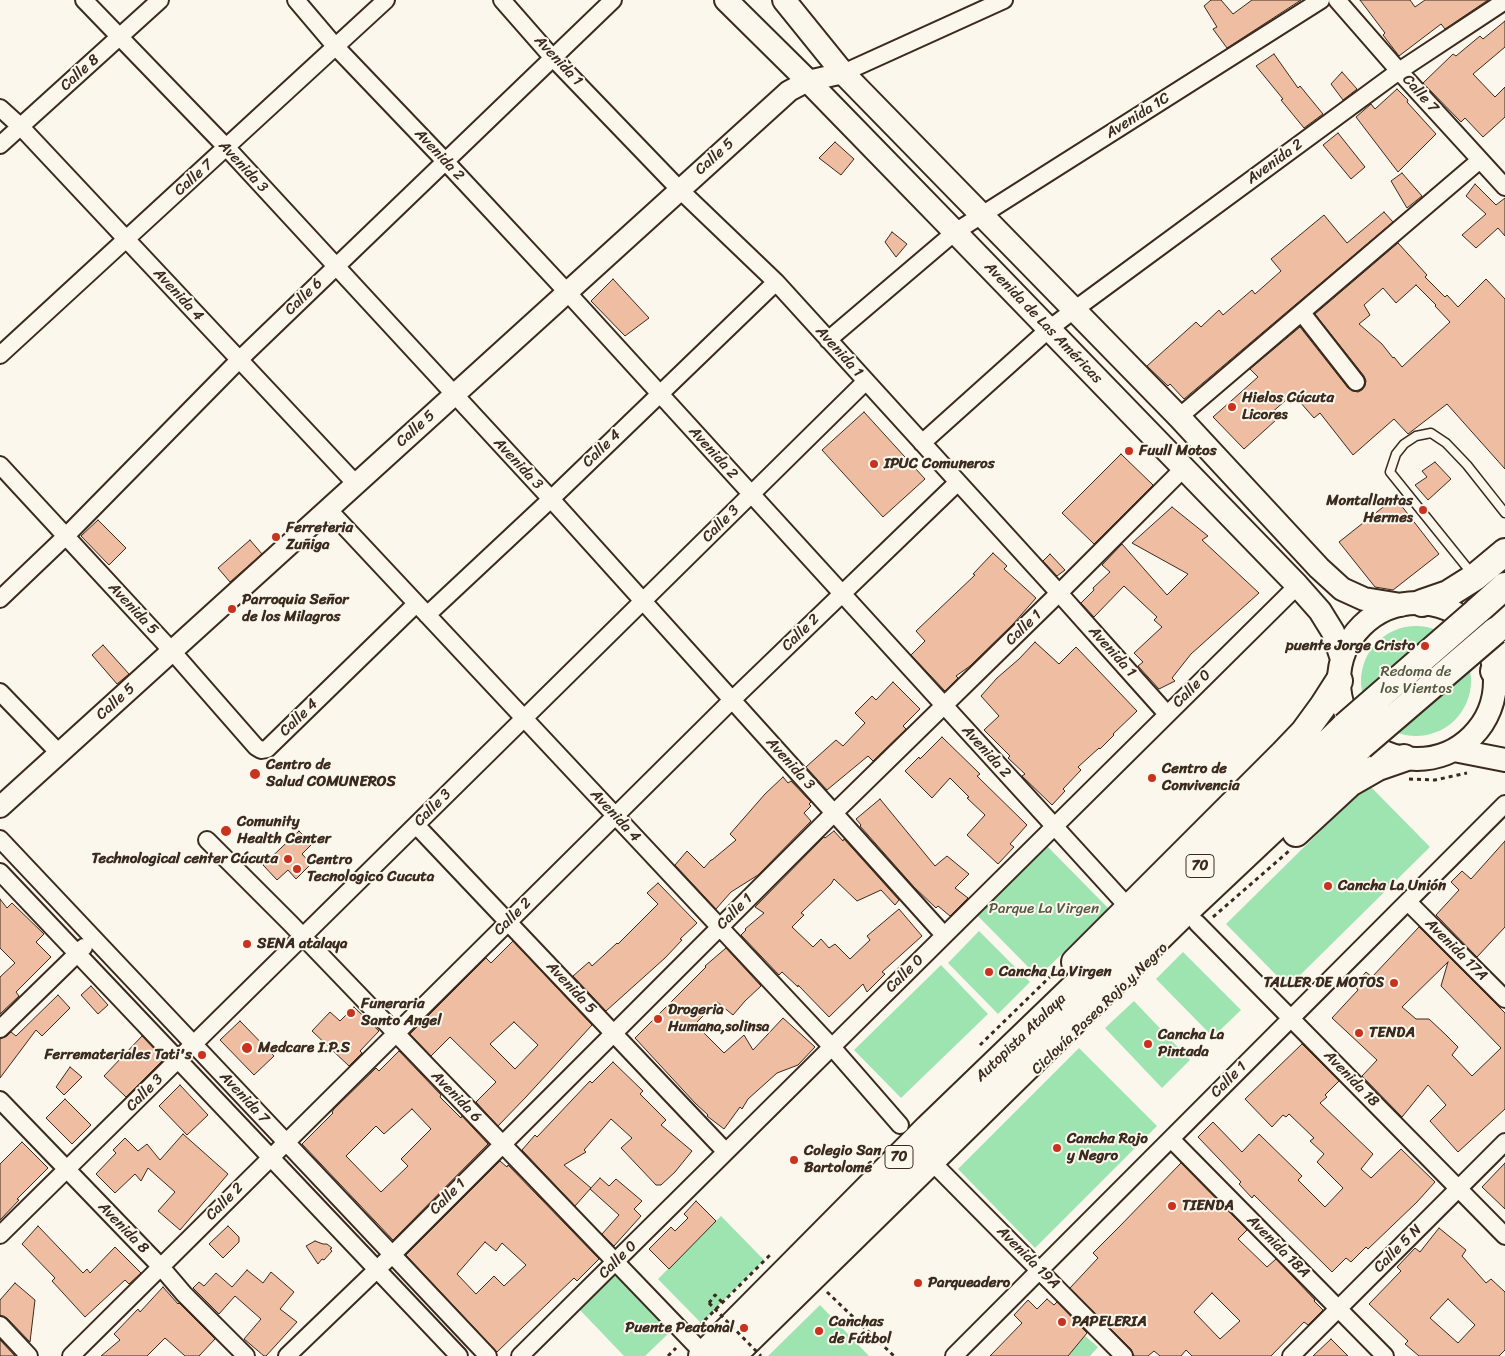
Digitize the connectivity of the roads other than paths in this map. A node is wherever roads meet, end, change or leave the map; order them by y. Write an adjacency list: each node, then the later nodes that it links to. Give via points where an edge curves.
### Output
1 (84, 0): 13 (street, Avenida 3)
2 (160, 0): 13 (street, Calle 8)
3 (296, 0): 14 (street, Avenida 2)
4 (386, 0): 14 (street, Calle 7)
5 (502, 0): 15 (street, Avenida 1)
6 (613, 0): 15 (street, Calle 6)
7 (726, 0): 18 (main road, Avenida de Las Américas)
8 (784, 0): 17 (main road, Avenida de Las Américas)
9 (1004, 0): 17 (street)
10 (1321, 0): 27 (street, Avenida 1C)
11 (1337, 0): 16 (street, Calle 7)
12 (1505, 1): 16 (street, Avenida 2)
13 (119, 37): 20 (street, Calle 8); 22 (street, Avenida 3)
14 (335, 46): 22 (street, Calle 7); 24 (street, Avenida 2)
15 (552, 57): 24 (street, Calle 6); 26 (street, Avenida 1)
16 (1398, 71): 23 (street, Calle 7); 33 (street, Avenida 2)
17 (843, 73): 18 (street, Calle 5); 27 (main road, Avenida de Las Américas)
18 (808, 81): 26 (street, Calle 5, via 789,91); 28 (main road, Avenida de Las Américas)
19 (0, 108): 20 (street, Avenida 4)
20 (20, 127): 21 (street, Calle 8); 29 (street, Avenida 4)
21 (0, 145)
22 (227, 148): 29 (street, Calle 7); 30 (street, Avenida 3)
23 (1480, 160): 25 (street, Calle 7); 34 (street)
24 (445, 161): 30 (street, Calle 6); 32 (street, Avenida 2)
25 (1505, 187)
26 (680, 190): 31 (street, Avenida 1); 32 (street, Calle 5)
27 (982, 216): 28 (street, Avenida 1C); 33 (main road, Avenida de Las Américas)
28 (955, 232): 35 (main road, Avenida de Las Américas); 36 (street, Avenida 1C)
29 (126, 240): 37 (street, Calle 7); 38 (street, Avenida 4)
30 (336, 267): 38 (street, Calle 6); 42 (street, Avenida 3)
31 (776, 282): 36 (street, Avenida 1); 41 (street, Calle 4)
32 (567, 292): 41 (street, Avenida 2); 42 (street, Calle 5)
33 (1074, 310): 35 (street, Avenida 2); 43 (main road, Avenida de Las Américas)
34 (1302, 313): 40 (street); 43 (street)
35 (1049, 329): 44 (street, Avenida 2); 46 (main road, Avenida de Las Américas)
36 (828, 340): 39 (street, Avenida 1)
37 (0, 355)
38 (239, 360): 48 (street, Avenida 4); 53 (street, Calle 6)
39 (866, 381): 44 (street, Avenida 1); 49 (street, Calle 3)
40 (1356, 382)
41 (660, 393): 49 (street, Avenida 2); 50 (street, Calle 4)
42 (454, 394): 48 (street, Calle 5); 50 (street, Avenida 3)
43 (1179, 418): 62 (main road, Avenida de Las Américas, via 1342,589 1364,599)
44 (922, 443): 47 (street, Avenida 1)
45 (0, 465): 53 (street, Avenida 5)
46 (1184, 468): 58 (street, Calle 1); 66 (main road, Avenida de Las Américas, via 1320,611 1333,632)
47 (958, 482): 58 (street, Avenida 1); 59 (street, Calle 2)
48 (356, 484): 51 (street, Calle 5)
49 (751, 495): 59 (street, Avenida 2); 61 (street, Calle 3)
50 (551, 499): 61 (street, Avenida 3); 63 (street, Calle 4)
51 (328, 509): 63 (street, Avenida 4); 65 (street, Calle 5)
52 (1505, 513): 55 (lane, via 1467,465 1431,433 1416,436 1396,454 1390,472)
53 (66, 536): 60 (street, Calle 6); 65 (street, Avenida 5)
54 (1505, 552): 55 (main road)
55 (1475, 577): 62 (main road, via 1448,594)
56 (1505, 586): 97 (main road, Autopista Atalaya / 70, bridge, via 1345,726)
57 (1290, 592): 71 (street, Calle 0)
58 (1059, 593): 70 (street, Calle 1); 71 (street, Avenida 1)
59 (842, 594): 69 (street, Calle 2); 70 (street, Avenida 2)
60 (0, 599)
61 (643, 602): 69 (street, Avenida 3); 72 (street, Calle 3)
62 (1412, 604): 66 (main road, via 1381,612 1364,624 1351,640); 67 (main road, via 1454,611 1478,632 1489,650)
63 (422, 609): 72 (street, Avenida 4); 73 (street, Calle 4)
64 (1505, 622): 97 (main road, Autopista Atalaya / 70, bridge, via 1361,746 1186,911)
65 (172, 651): 73 (street, Avenida 5, via 256,747); 75 (street, Calle 5)
66 (1340, 670): 77 (main road, via 1341,699 1357,732); 88 (main road, via 1309,725 1288,749)
67 (1500, 681): 74 (main road, via 1487,715 1473,735)
68 (0, 692): 75 (street)
69 (732, 700): 80 (street, Avenida 3); 81 (street, Calle 2)
70 (944, 706): 80 (street, Calle 1); 83 (street, Avenida 2)
71 (1167, 714): 83 (street, Calle 0)
72 (524, 719): 81 (street, Avenida 4); 82 (street, Calle 3)
73 (267, 749)
74 (1454, 750): 76 (main road); 77 (main road, via 1421,759)
75 (59, 753): 79 (street, Calle 5)
76 (1505, 760)
77 (1405, 769): 90 (main road, via 1378,767 1350,783)
78 (1505, 804): 87 (street, Calle 1)
79 (0, 807)
80 (834, 813): 91 (street, Calle 1); 92 (street, Avenida 3)
81 (615, 816): 89 (street, Calle 2); 91 (street, Avenida 4)
82 (416, 825): 89 (street, Avenida 5); 93 (street, Calle 3)
83 (1054, 826): 88 (street, Avenida 2); 92 (street, Calle 0)
84 (0, 839): 94 (street, Avenida 7)
85 (207, 840): 93 (street, Avenida 6)
86 (0, 872): 95 (street, Avenida 7)
87 (1408, 902): 96 (street, Avenida 17A); 98 (street, Calle 1)
88 (1129, 908): 106 (main road, via 1003,1034)
89 (508, 922): 100 (street, Calle 2); 101 (street, Avenida 5)
90 (1200, 925): 98 (street, Avenida 18); 108 (main road, via 999,1112)
91 (720, 928): 101 (street, Calle 1); 103 (street, Avenida 4)
92 (944, 935): 103 (street, Calle 0)
93 (302, 937): 100 (street, Avenida 6); 102 (street, Calle 3)
94 (93, 938): 95 (street); 102 (street, Avenida 7)
95 (77, 954): 99 (street); 104 (street, Avenida 7)
96 (1505, 998)
97 (1062, 1016): 106 (main road, Autopista Atalaya / 70); 108 (main road, Autopista Atalaya / 70)
98 (1291, 1018): 109 (street, Calle 1); 117 (street, Avenida 18)
99 (0, 1029)
100 (395, 1033): 110 (street, Calle 2); 112 (street, Avenida 6)
101 (614, 1033): 112 (street, Calle 1); 113 (street, Avenida 5)
102 (194, 1045): 104 (street, Calle 3); 110 (street, Avenida 7)
103 (832, 1047): 107 (street, Avenida 4); 113 (street, Calle 0)
104 (178, 1060): 114 (street, Avenida 7); 116 (street, Calle 3)
105 (0, 1100): 116 (street, Avenida 8)
106 (956, 1101): 127 (main road, Autopista Atalaya / 70)
107 (900, 1125)
108 (965, 1128): 115 (main road, Autopista Atalaya / 70)
109 (1171, 1139): 124 (street, Calle 1); 125 (street, Avenida 18A)
110 (286, 1142): 114 (street, Calle 2); 120 (street, Avenida 7)
111 (1505, 1142): 117 (street, Calle 5 N)
112 (501, 1144): 120 (street, Calle 1); 121 (street, Avenida 6)
113 (726, 1152): 121 (street, Calle 0)
114 (271, 1157): 122 (street, Calle 2); 123 (street, Avenida 7)
115 (932, 1161): 124 (street, Avenida 19A); 135 (main road, Autopista Atalaya / 70)
116 (67, 1169): 118 (street, Calle 3); 122 (street, Avenida 8)
117 (1458, 1188): 119 (street, Avenida 18); 125 (street, Calle 5 N)
118 (0, 1235)
119 (1505, 1236)
120 (392, 1255): 123 (street, Calle 1); 133 (street, Avenida 7)
121 (615, 1262): 127 (street, Avenida 6); 134 (street, Calle 0)
122 (161, 1267): 129 (street, Calle 2); 130 (street, Avenida 8)
123 (376, 1269): 131 (street, Calle 1); 132 (street, Avenida 7)
124 (1040, 1270): 136 (street, Calle 1); 137 (street, Avenida 19A)
125 (1338, 1308): 138 (street, Calle 5 N); 139 (street, Avenida 18A)
126 (0, 1325): 128 (street)
127 (698, 1349)
128 (29, 1356)
129 (71, 1356)
130 (246, 1356)
131 (288, 1356)
132 (459, 1356)
133 (488, 1356)
134 (520, 1356)
135 (732, 1356)
136 (954, 1356)
137 (1124, 1356)
138 (1290, 1356)
139 (1385, 1356)

